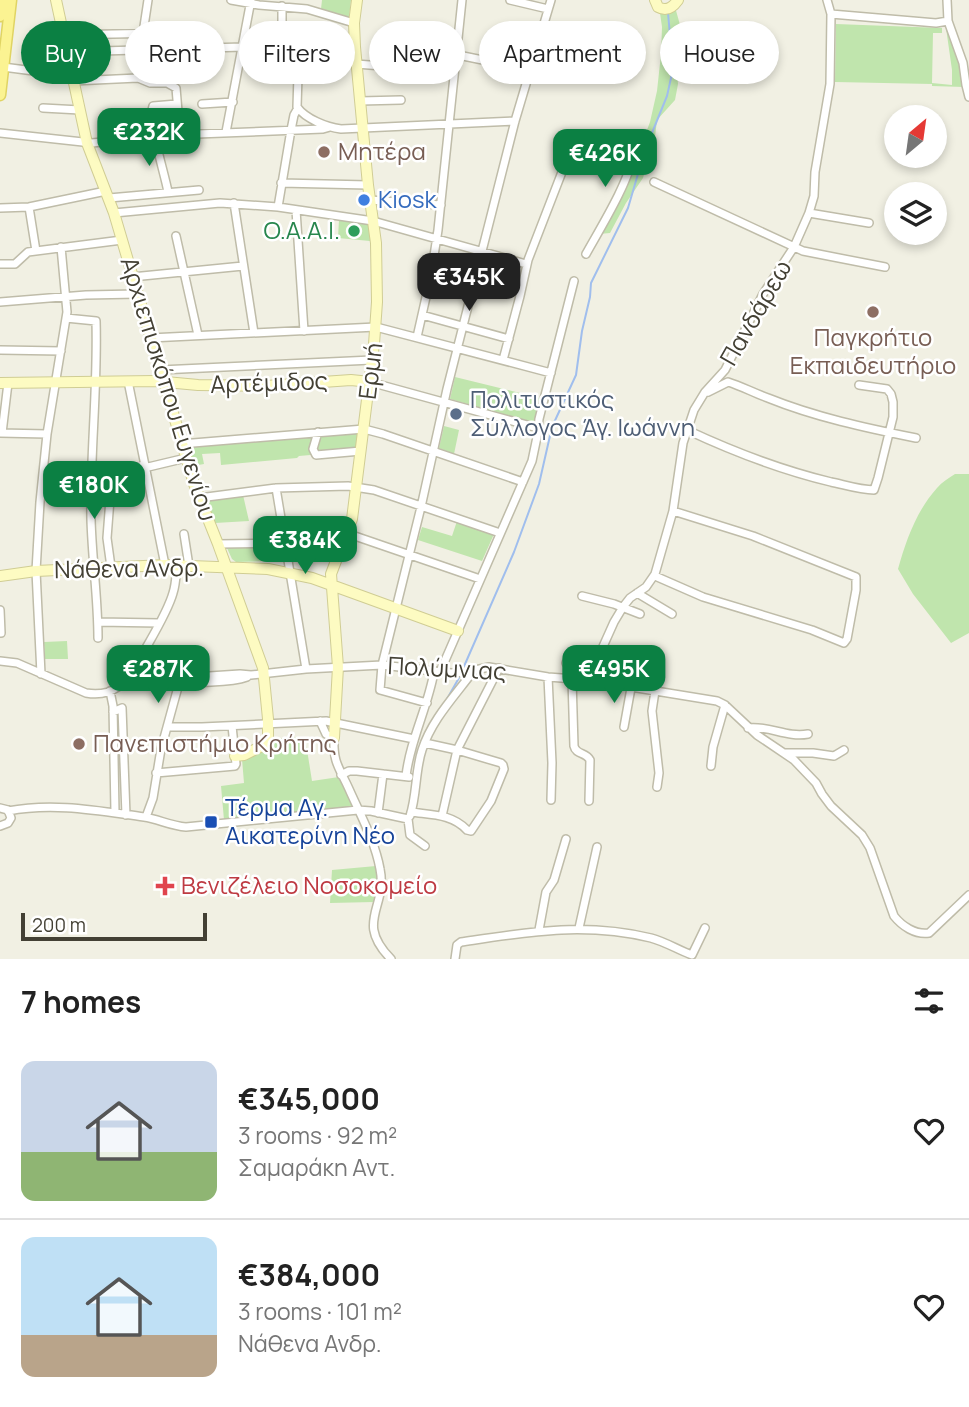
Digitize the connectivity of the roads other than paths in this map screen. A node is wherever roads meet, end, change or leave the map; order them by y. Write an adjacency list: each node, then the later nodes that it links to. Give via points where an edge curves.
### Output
1 (2, 0): 18 (main road)
2 (11, 0): 32 (main road)
3 (56, 0): 19 (street, Αρχιεπισκόπου Ευγενίου)
4 (148, 0): 20 (street)
5 (231, 0): 14 (street)
6 (357, 0): 23 (street, Ερμή)
7 (462, 0): 24 (street)
8 (510, 0): 16 (street)
9 (551, 0): 16 (street)
10 (655, 0): 11 (street, via 658,7 666,9)
11 (678, 0)
12 (827, 0): 17 (street, Πανδάρεω)
13 (947, 0): 26 (street)
14 (251, 2): 15 (street); 21 (street)
15 (282, 6): 22 (street); 47 (street, via 282,27 300,45)
16 (548, 9): 25 (street)
17 (831, 14): 26 (street); 73 (street, Πανδάρεω, via 830,84)
18 (0, 16)
19 (60, 21)
20 (145, 21)
21 (248, 21)
22 (347, 21)
23 (354, 21)
24 (459, 21)
25 (545, 21)
26 (948, 21): 40 (street)
27 (355, 44): 30 (street, Ερμή)
28 (239, 47): 29 (street)
29 (111, 51)
30 (356, 64): 31 (street); 42 (street, Ερμή)
31 (369, 65)
32 (3, 66): 33 (street); 39 (main road)
33 (21, 69)
34 (239, 69): 43 (street)
35 (111, 78): 44 (street, via 167,83 176,88)
36 (74, 84): 48 (street, Αρχιεπισκόπου Ευγενίου)
37 (452, 84): 50 (street)
38 (527, 84): 49 (street)
39 (0, 95)
40 (969, 97)
41 (401, 100): 42 (street)
42 (360, 101): 52 (street, Ερμή)
43 (233, 102): 45 (street); 54 (street)
44 (177, 104): 56 (street); 57 (street, via 152,107)
45 (202, 104)
46 (43, 108): 48 (street)
47 (298, 108): 51 (street); 53 (street)
48 (80, 110): 58 (street, Αρχιεπισκόπου Ευγενίου)
49 (515, 121): 50 (street); 82 (street)
50 (448, 124): 52 (street); 67 (street)
51 (330, 127): 52 (street); 53 (street)
52 (362, 129): 61 (street, Ερμή)
53 (291, 130): 54 (street); 60 (street)
54 (226, 132): 56 (street)
55 (0, 133): 58 (street)
56 (180, 135): 57 (street)
57 (155, 137): 58 (street); 63 (street)
58 (87, 143): 64 (street, Αρχιεπισκόπου Ευγενίου)
59 (654, 182): 80 (street)
60 (281, 183): 61 (street); 69 (street)
61 (368, 185): 65 (street, Ερμή)
62 (199, 190): 63 (street)
63 (168, 192): 64 (street)
64 (107, 195): 68 (street); 72 (street, Αρχιεπισκόπου Ευγενίου)
65 (370, 200): 67 (street); 74 (street, Ερμή)
66 (234, 203): 69 (street); 72 (street); 86 (street)
67 (441, 205): 77 (street)
68 (29, 207): 70 (street); 81 (street)
69 (278, 207): 71 (street)
70 (0, 208)
71 (296, 210): 74 (street); 98 (street)
72 (114, 213): 78 (street, Αρχιεπισκόπου Ευγενίου)
73 (809, 213): 75 (street); 80 (street, Πανδάρεω)
74 (373, 221): 77 (street); 97 (street, Ερμή)
75 (869, 223)
76 (176, 236): 88 (street)
77 (437, 238): 82 (street); 94 (street)
78 (122, 240): 79 (street); 89 (street, Αρχιεπισκόπου Ευγενίου)
79 (61, 247): 81 (street); 92 (street)
80 (794, 247): 87 (street); 118 (street, Πανδάρεω, via 763,294 725,370)
81 (36, 251): 84 (street, via 15,264)
82 (482, 251): 85 (street); 96 (street)
83 (586, 254): 85 (street, via 632,156 576,139)
84 (0, 264)
85 (526, 264): 103 (street)
86 (243, 266): 88 (street); 99 (street)
87 (885, 267)
88 (184, 271): 89 (street); 100 (street)
89 (132, 277): 91 (street, Αρχιεπισκόπου Ευγενίου)
90 (574, 281): 110 (street)
91 (137, 294): 92 (street); 102 (street, Αρχιεπισκόπου Ευγενίου)
92 (66, 296): 93 (street); 95 (street)
93 (0, 302)
94 (422, 315): 96 (street); 101 (street)
95 (66, 318): 106 (street); 111 (street, via 96,321)
96 (463, 326): 103 (street); 104 (street)
97 (376, 327): 98 (street); 101 (street); 107 (street, Ερμή)
98 (304, 331): 99 (street)
99 (254, 332): 100 (street)
100 (198, 335): 102 (street)
101 (417, 337): 104 (street)
102 (150, 338): 109 (street, Αρχιεπισκόπου Ευγενίου)
103 (509, 339): 108 (street)
104 (457, 348): 108 (street); 119 (street)
105 (0, 349): 106 (street)
106 (61, 351): 113 (street)
107 (372, 360): 109 (street); 115 (street, Ερμή)
108 (503, 360): 110 (street)
109 (160, 370): 114 (street, Αρχιεπισκόπου Ευγενίου)
110 (551, 373): 120 (street)
111 (96, 381): 112 (street, Αρτέμιδος); 113 (street, Αρτέμιδος); 135 (street)
112 (128, 381): 114 (street, Αρτέμιδος); 132 (street)
113 (55, 382): 116 (street, Αρτέμιδος); 126 (street)
114 (163, 382): 115 (street, Αρτέμιδος, via 198,386); 128 (street, Αρχιεπισκόπου Ευγενίου)
115 (370, 382): 119 (street); 121 (street, Ερμή)
116 (4, 383): 125 (street)
117 (859, 385): 124 (street, via 890,391)
118 (701, 397): 122 (street, Πανδάρεω); 124 (street, via 728,382 800,409)
119 (445, 401): 120 (street); 130 (street)
120 (538, 428): 136 (street, via 534,457)
121 (364, 429): 123 (street); 129 (street, Ερμή); 130 (street)
122 (687, 430): 124 (street, via 767,464 872,490); 141 (street, Πανδάρεω)
123 (318, 432): 128 (street); 129 (street, via 314,454)
124 (889, 432): 127 (street)
125 (1, 433): 126 (street)
126 (47, 434): 134 (street)
127 (916, 438)
128 (181, 444): 131 (street, Αρχιεπισκόπου Ευγενίου)
129 (361, 451): 137 (street, Ερμή)
130 (433, 451): 136 (street); 140 (street)
131 (186, 458): 132 (street); 139 (street, Αρχιεπισκόπου Ευγενίου)
132 (144, 466): 133 (street); 148 (street)
133 (110, 473): 135 (street); 151 (street, via 107,538)
134 (43, 477): 135 (street); 154 (street)
135 (92, 477): 153 (street)
136 (523, 482): 143 (street)
137 (357, 486): 138 (street); 140 (street); 142 (street, Ερμή)
138 (276, 488): 139 (street); 145 (street)
139 (199, 498): 146 (street, Αρχιεπισκόπου Ευγενίου)
140 (421, 506): 143 (street); 147 (street)
141 (673, 511): 157 (street, Πανδάρεω); 157 (street, via 753,536 856,577 846,642 699,596)
142 (346, 533): 147 (street); 159 (street, Ερμή)
143 (500, 533): 158 (street)
144 (184, 534): 150 (street)
145 (285, 542): 146 (street); 155 (street)
146 (218, 544): 152 (street, Αρχιεπισκόπου Ευγενίου)
147 (408, 554): 158 (street); 163 (street)
148 (165, 565): 149 (street, Νάθενα Ανδρ.); 151 (street, Νάθενα Ανδρ.)
149 (177, 565): 150 (street, Νάθενα Ανδρ.); 168 (street, via 173,594)
150 (188, 566): 152 (street, Νάθενα Ανδρ.)
151 (111, 567): 153 (street, Νάθενα Ανδρ.)
152 (226, 567): 155 (street, Νάθενα Ανδρ.); 182 (street, Αρχιεπισκόπου Ευγενίου)
153 (94, 568): 154 (street, Νάθενα Ανδρ.); 167 (street)
154 (36, 571): 156 (street, Νάθενα Ανδρ.); 181 (street)
155 (290, 573): 159 (street, Νάθενα Ανδρ.); 178 (street)
156 (0, 576)
157 (654, 576): 160 (street, Πανδάρεω)
158 (480, 579): 169 (street)
159 (331, 585): 163 (street, Νάθενα Ανδρ.); 176 (street, Ερμή)
160 (637, 593): 162 (street, Πανδάρεω); 166 (street)
161 (582, 596): 162 (street)
162 (623, 607): 165 (street); 175 (street, Πανδάρεω)
163 (397, 609): 169 (street, Νάθενα Ανδρ.); 174 (street)
164 (0, 610): 170 (street)
165 (640, 614)
166 (672, 614)
167 (98, 622): 168 (street); 171 (street)
168 (159, 623): 185 (street)
169 (458, 631): 180 (street)
170 (1, 633)
171 (98, 638)
172 (0, 661): 181 (street)
173 (566, 663): 175 (street)
174 (382, 665): 176 (street, Πολύμνιας); 180 (street, Πολύμνιας); 191 (street, via 380,690)
175 (594, 666): 186 (street, Πανδάρεω)
176 (338, 667): 178 (street, Πολύμνιας); 195 (street, Ερμή)
177 (499, 668): 179 (street, Πολύμνιας); 183 (street, Πολύμνιας); 205 (street)
178 (306, 669): 182 (street, Πολύμνιας)
179 (474, 670): 180 (street, Πολύμνιας); 204 (street)
180 (437, 672): 191 (street)
181 (41, 674): 189 (street, via 86,693)
182 (264, 674): 187 (street, Πολύμνιας, via 222,682); 196 (street, Αρχιεπισκόπου Ευγενίου)
183 (548, 677): 184 (street, Πολύμνιας); 216 (street)
184 (572, 679): 186 (street, Πολύμνιας); 217 (street, via 573,742 575,750 590,760)
185 (125, 680): 187 (street, Πολύμνιας, via 141,685); 189 (street)
186 (588, 680): 188 (street, Πολύμνιας)
187 (180, 682): 198 (street)
188 (631, 688): 190 (street, Πολύμνιας); 199 (street)
189 (110, 691): 193 (street)
190 (655, 691): 192 (street, Πολύμνιας); 215 (street)
191 (427, 702): 203 (street)
192 (725, 705): 200 (street); 209 (street)
193 (113, 712): 221 (street); 223 (street, via 122,708)
194 (320, 721): 195 (street); 196 (street); 202 (street, via 326,734)
195 (335, 722): 202 (street, Ερμή); 203 (street)
196 (269, 723): 197 (street); 208 (street, via 265,745)
197 (232, 726): 198 (street); 208 (street)
198 (167, 727): 210 (street)
199 (624, 727)
200 (748, 728): 201 (street); 207 (street)
201 (808, 734)
202 (334, 738): 212 (street, via 334,757)
203 (414, 739): 213 (street)
204 (425, 743): 205 (street); 214 (street)
205 (457, 750): 225 (street); 225 (street, via 502,764 504,769 473,830)
206 (844, 750): 207 (street, via 834,756)
207 (784, 753): 231 (street, via 816,782 826,800 866,841 894,916 902,925 927,933)
208 (235, 761): 210 (street)
209 (711, 766)
210 (156, 773): 226 (street, via 154,794)
211 (383, 774): 212 (street, via 357,771); 213 (street); 222 (street)
212 (341, 775): 219 (street)
213 (406, 776): 214 (street)
214 (416, 779): 224 (street)
215 (657, 787)
216 (551, 800)
217 (589, 800)
218 (0, 808): 220 (street)
219 (358, 810): 222 (street); 226 (street, via 186,827); 235 (street, via 381,874 374,933)
220 (8, 811): 221 (street, via 61,806); 227 (street, via 10,821)
221 (115, 813): 223 (street)
222 (378, 813): 224 (street)
223 (126, 815): 226 (street)
224 (409, 816): 225 (street); 229 (street, via 410,835)
225 (442, 816)
226 (144, 817)
227 (0, 826)
228 (566, 839): 234 (street, via 546,892)
229 (425, 846)
230 (597, 847): 233 (street)
231 (969, 895)
232 (705, 928): 233 (street, via 692,955 651,938)
233 (579, 929): 234 (street)
234 (539, 930): 236 (street, via 461,942)
235 (391, 959)
236 (455, 959)

